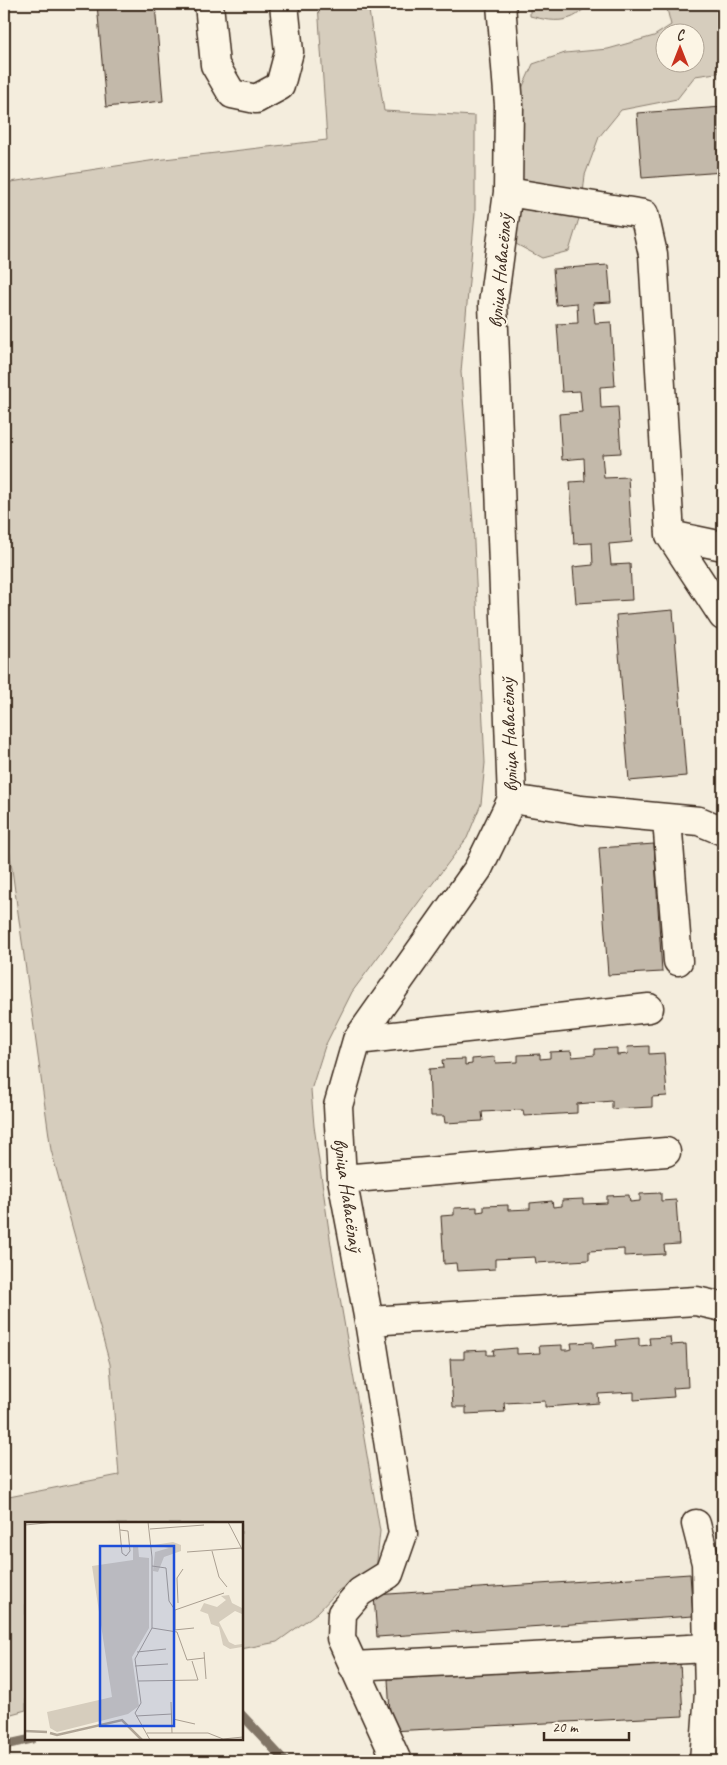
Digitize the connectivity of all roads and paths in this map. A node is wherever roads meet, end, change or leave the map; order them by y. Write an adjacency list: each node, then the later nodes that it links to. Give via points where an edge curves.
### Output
1 (209, 4): 2 (street, via 215,64 232,94 256,99 280,86 289,52)
2 (284, 4)
3 (501, 4): 4 (street, вуліца Навасёлаў, via 510,105)
4 (508, 192): 5 (street, via 644,214 653,254); 8 (street, вуліца Навасёлаў, via 493,304)
5 (670, 535): 6 (street); 7 (street)
6 (723, 546)
7 (723, 616)
8 (512, 799): 9 (street, via 581,810); 13 (street, вуліца Навасёлаў, via 478,869)
9 (667, 818): 10 (street); 11 (street)
10 (715, 824)
11 (678, 961)
12 (649, 1008): 13 (street)
13 (357, 1040): 15 (street, вуліца Навасёлаў, via 338,1106)
14 (666, 1152): 15 (street)
15 (342, 1179): 17 (street, вуліца Навасёлаў)
16 (723, 1307): 17 (street, via 696,1302)
17 (368, 1321): 20 (street, вуліца Навасёлаў, via 403,1534 389,1574 360,1592 342,1613 341,1638)
18 (696, 1524): 19 (street, via 706,1563)
19 (708, 1648): 20 (street); 21 (street)
20 (352, 1666): 22 (street)
21 (716, 1696): 23 (street)
22 (396, 1761)
23 (704, 1761)

